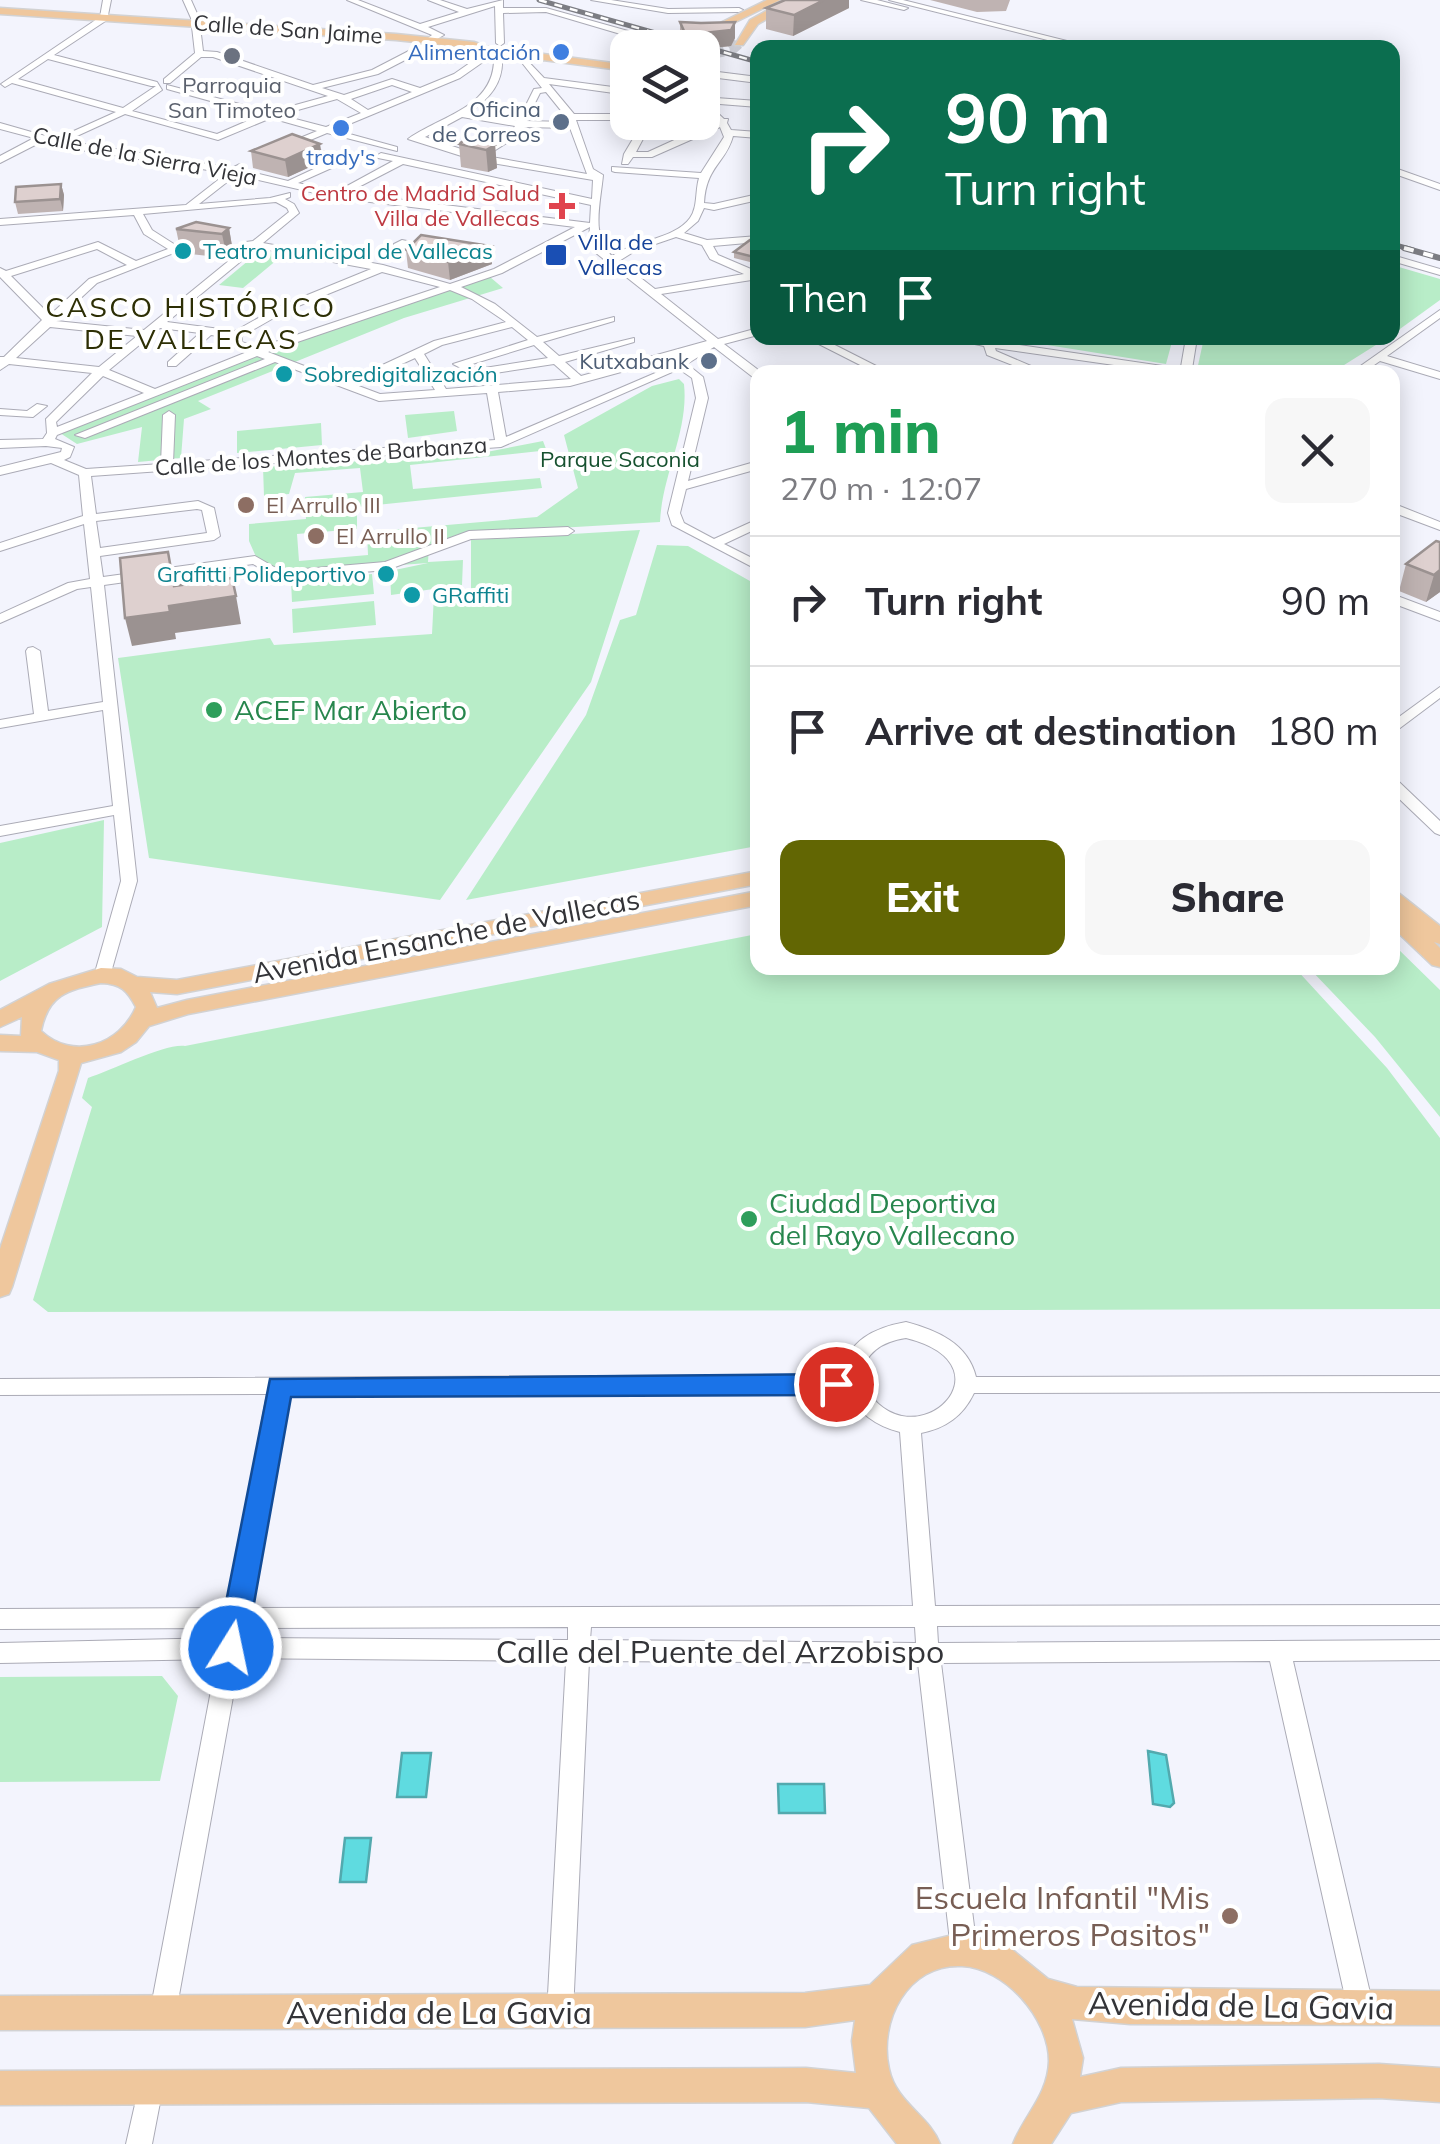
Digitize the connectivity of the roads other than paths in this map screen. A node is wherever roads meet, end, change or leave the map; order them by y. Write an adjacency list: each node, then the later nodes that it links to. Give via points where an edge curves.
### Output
1 (107, 0): 18 (street)
2 (186, 0): 19 (street)
3 (351, 0): 12 (street)
4 (376, 0): 12 (street)
5 (432, 0): 17 (street)
6 (596, 0): 14 (street, via 668,11)
7 (775, 0): 22 (main road)
8 (794, 0): 26 (main road, via 754,22)
9 (865, 0): 24 (street)
10 (894, 0): 16 (street)
11 (913, 0): 16 (street)
12 (366, 4): 20 (street)
13 (498, 4): 17 (street); 21 (street); 27 (street)
14 (734, 10)
15 (0, 11): 18 (main road, Calle de San Jaime)
16 (949, 11): 25 (street)
17 (468, 12): 20 (street)
18 (104, 18): 19 (main road, Calle de San Jaime); 29 (street)
19 (196, 23): 23 (main road, Calle de San Jaime); 28 (street)
20 (420, 27): 23 (street, via 440,35)
21 (617, 30)
22 (711, 30)
23 (433, 40): 27 (main road, Calle de San Jaime); 37 (street, via 375,72)
24 (1030, 40)
25 (1060, 40)
26 (739, 43)
27 (494, 49): 30 (main road, Calle de San Jaime); 39 (street); 45 (street, via 500,75)
28 (200, 54): 35 (street); 37 (street)
29 (46, 56): 34 (street); 35 (street)
30 (531, 56): 31 (main road); 36 (street)
31 (610, 64)
32 (720, 75): 33 (street)
33 (750, 79)
34 (5, 84): 43 (street)
35 (162, 85): 43 (street); 46 (street)
36 (546, 85): 38 (street); 49 (street); 51 (street, via 536,91)
37 (314, 88): 40 (street)
38 (610, 90)
39 (419, 92): 40 (street, via 392,82); 44 (street)
40 (340, 97): 44 (street); 46 (street)
41 (720, 102): 42 (street)
42 (750, 104)
43 (122, 112): 46 (street, via 218,137); 59 (street)
44 (366, 112): 53 (street)
45 (459, 114): 51 (street); 56 (street)
46 (269, 115): 53 (street)
47 (720, 117): 50 (street)
48 (610, 119): 49 (street)
49 (573, 121): 51 (street); 72 (street)
50 (725, 121): 54 (street); 63 (street, via 649,155)
51 (522, 124): 64 (street)
52 (0, 126): 57 (street, Calle de la Sierra Vieja)
53 (325, 130): 60 (street); 61 (street)
54 (730, 133): 55 (street); 73 (street)
55 (750, 134)
56 (417, 137): 61 (street); 64 (street)
57 (41, 138): 59 (street, Calle de la Sierra Vieja); 65 (street)
58 (637, 140): 63 (street)
59 (56, 142): 70 (street, Calle de la Sierra Vieja)
60 (293, 144): 62 (street); 75 (street, Calle de la Sierra Vieja, via 342,160)
61 (394, 149): 67 (street, via 381,156)
62 (278, 150)
63 (629, 154): 69 (street)
64 (478, 157): 72 (street)
65 (0, 160)
66 (250, 162): 70 (street)
67 (399, 162): 77 (street); 80 (street)
68 (1400, 165): 74 (street)
69 (615, 169): 72 (street); 73 (street)
70 (232, 171): 75 (street, Calle de la Sierra Vieja); 82 (street)
71 (1400, 173): 76 (street)
72 (597, 176): 80 (street)
73 (706, 176): 81 (street)
74 (1440, 179)
75 (295, 186): 77 (street, Calle de la Sierra Vieja); 79 (street)
76 (1440, 187)
77 (336, 195): 85 (street, Calle de la Sierra Vieja)
78 (750, 199): 81 (street)
79 (275, 201): 82 (street); 91 (street, via 294,212)
80 (596, 203): 85 (street)
81 (701, 205): 86 (street, via 693,222)
82 (190, 206): 83 (street)
83 (137, 211): 84 (street); 94 (street, via 148,232)
84 (0, 222)
85 (591, 224): 93 (street); 102 (street)
86 (673, 233): 89 (street); 95 (street)
87 (750, 239): 89 (street)
88 (214, 242): 94 (street)
89 (706, 243): 106 (street, via 714,257)
90 (230, 245): 91 (street)
91 (248, 246): 103 (street); 114 (street)
92 (398, 246): 96 (street)
93 (599, 246): 95 (street); 99 (street)
94 (175, 248): 101 (street)
95 (630, 249): 99 (street)
96 (455, 251)
97 (490, 256): 102 (street)
98 (549, 259): 102 (street)
99 (613, 260): 110 (street)
100 (1400, 260): 104 (street)
101 (134, 264): 105 (street, via 98,245); 112 (street, via 93,281)
102 (523, 264): 108 (street); 109 (street)
103 (384, 268): 108 (street); 119 (street, via 282,309)
104 (1440, 272)
105 (2, 273): 112 (street)
106 (750, 273)
107 (750, 277): 110 (street)
108 (448, 288): 109 (street); 131 (street)
109 (466, 291): 115 (street); 135 (street)
110 (650, 293): 124 (street)
111 (1438, 317): 125 (street)
112 (48, 319): 118 (street); 123 (street)
113 (610, 319): 121 (street)
114 (162, 324): 116 (street); 118 (street)
115 (512, 324): 121 (street); 132 (street)
116 (209, 332): 119 (street); 138 (street)
117 (750, 333): 124 (street)
118 (148, 334): 145 (street)
119 (237, 336): 131 (street, via 236,344)
120 (5, 340): 123 (street)
121 (534, 340): 136 (street); 136 (street, via 458,364 476,374)
122 (630, 340): 136 (street)
123 (25, 342): 137 (street)
124 (712, 342): 133 (street); 139 (street, Calle de los Montes de Barbanza); 146 (street)
125 (1400, 343)
126 (827, 345): 140 (street)
127 (992, 345): 141 (street, via 991,353)
128 (1005, 345): 143 (street)
129 (1397, 345): 134 (street)
130 (1016, 351): 142 (street)
131 (258, 352): 135 (street); 151 (street)
132 (418, 353): 149 (street); 152 (street)
133 (663, 356): 139 (street); 148 (street)
134 (1380, 357): 144 (street); 147 (street)
135 (274, 359): 149 (street); 156 (street)
136 (556, 359): 148 (street)
137 (2, 362): 145 (street)
138 (172, 364)
139 (682, 364): 157 (street, Calle de los Montes de Barbanza); 165 (street, via 697,378 702,398)
140 (868, 365)
141 (1022, 365)
142 (1087, 365)
143 (1132, 365)
144 (1368, 365)
145 (101, 370): 151 (street); 156 (street, via 50,421)
146 (750, 370)
147 (1440, 376)
148 (579, 381): 150 (street)
149 (346, 386): 152 (street, via 378,398)
150 (492, 390): 152 (street); 157 (street)
151 (153, 392): 156 (street)
152 (443, 394)
153 (41, 406): 154 (street, via 29,415)
154 (0, 412)
155 (169, 415): 161 (street)
156 (54, 439): 159 (street); 160 (street, via 68,451)
157 (501, 443): 161 (street, Calle de los Montes de Barbanza)
158 (0, 444): 159 (street)
159 (30, 453): 160 (street); 163 (street)
160 (54, 460): 164 (street)
161 (167, 466): 164 (street, Calle de los Montes de Barbanza)
162 (750, 467): 165 (street)
163 (0, 471)
164 (85, 473): 167 (street)
165 (681, 487): 171 (street, via 678,525)
166 (1400, 511): 169 (street)
167 (91, 518): 172 (street); 173 (street); 173 (street, via 203,504 214,536)
168 (750, 526): 171 (street)
169 (1440, 526)
170 (568, 532): 175 (street, via 469,535 387,566 279,575 255,560)
171 (715, 543): 174 (street)
172 (0, 547)
173 (94, 554): 175 (street)
174 (750, 562)
175 (95, 582): 178 (street); 181 (street)
176 (1400, 601): 177 (street)
177 (1440, 616)
178 (0, 620)
179 (33, 651): 182 (street)
180 (1440, 691): 184 (street)
181 (108, 706): 182 (street); 186 (street)
182 (41, 716): 183 (street)
183 (0, 724)
184 (1400, 724)
185 (1400, 791): 187 (street)
186 (121, 808): 188 (street); 195 (street, via 130,881)
187 (1440, 830)
188 (0, 831)
189 (750, 879): 196 (main road, Avenida Ensanche de Vallecas, via 177,987)
190 (750, 900): 199 (main road, Avenida Ensanche de Vallecas)
191 (1400, 901): 193 (main road)
192 (1400, 922): 194 (main road)
193 (1440, 936)
194 (1440, 960)
195 (102, 976): 196 (main road, Avenida Ensanche de Vallecas); 197 (main road, via 72,980)
196 (133, 984): 199 (main road, via 147,1006)
197 (47, 994): 198 (main road); 201 (main road, via 30,1020)
198 (0, 1019)
199 (144, 1020): 202 (main road, Avenida Ensanche de Vallecas, via 106,1050)
200 (0, 1043): 201 (main road)
201 (39, 1044): 202 (main road)
202 (70, 1055): 203 (main road)
203 (0, 1287)
204 (852, 1383): 206 (street, via 860,1349 872,1338 906,1330 950,1347); 207 (street); 209 (street, via 876,1415)
205 (1440, 1384): 206 (street)
206 (966, 1385): 209 (street, via 954,1409)
207 (279, 1386): 208 (street); 212 (street)
208 (0, 1388)
209 (910, 1424): 213 (street)
210 (1440, 1615): 213 (street, Calle del Puente del Arzobispo)
211 (580, 1617): 212 (street, Calle del Puente del Arzobispo); 213 (street, Calle del Puente del Arzobispo); 218 (street)
212 (237, 1618): 214 (street, Calle del Puente del Arzobispo); 215 (street)
213 (925, 1618): 220 (street)
214 (0, 1619)
215 (231, 1648): 218 (street, Calle del Puente del Arzobispo); 219 (street, Calle del Puente del Arzobispo); 226 (street)
216 (1280, 1650): 217 (street, Calle del Puente del Arzobispo); 220 (street, Calle del Puente del Arzobispo); 225 (street)
217 (1440, 1650)
218 (579, 1651): 220 (street, Calle del Puente del Arzobispo); 227 (street)
219 (0, 1653)
220 (928, 1653): 221 (street)
221 (964, 1950): 222 (main road, via 1021,1971); 223 (main road, via 929,1955 899,1972)
222 (1044, 1994): 225 (main road, Avenida de La Gavia, via 1091,2005); 233 (main road, via 1061,2026 1068,2062)
223 (878, 2000): 227 (main road, Avenida de La Gavia, via 805,2010); 232 (main road, via 868,2060)
224 (1440, 2008): 225 (main road, Avenida de La Gavia)
225 (1361, 2010)
226 (163, 2012): 227 (main road, Avenida de La Gavia); 228 (main road, Avenida de La Gavia)
227 (560, 2012)
228 (0, 2014)
229 (1440, 2085): 233 (main road, via 1121,2085)
230 (150, 2087): 231 (main road); 232 (main road, via 806,2086); 234 (street)
231 (0, 2088)
232 (877, 2092): 235 (main road, via 900,2126)
233 (1063, 2098): 236 (main road, via 1050,2125)
234 (138, 2144)
235 (923, 2144)
236 (1030, 2144)

